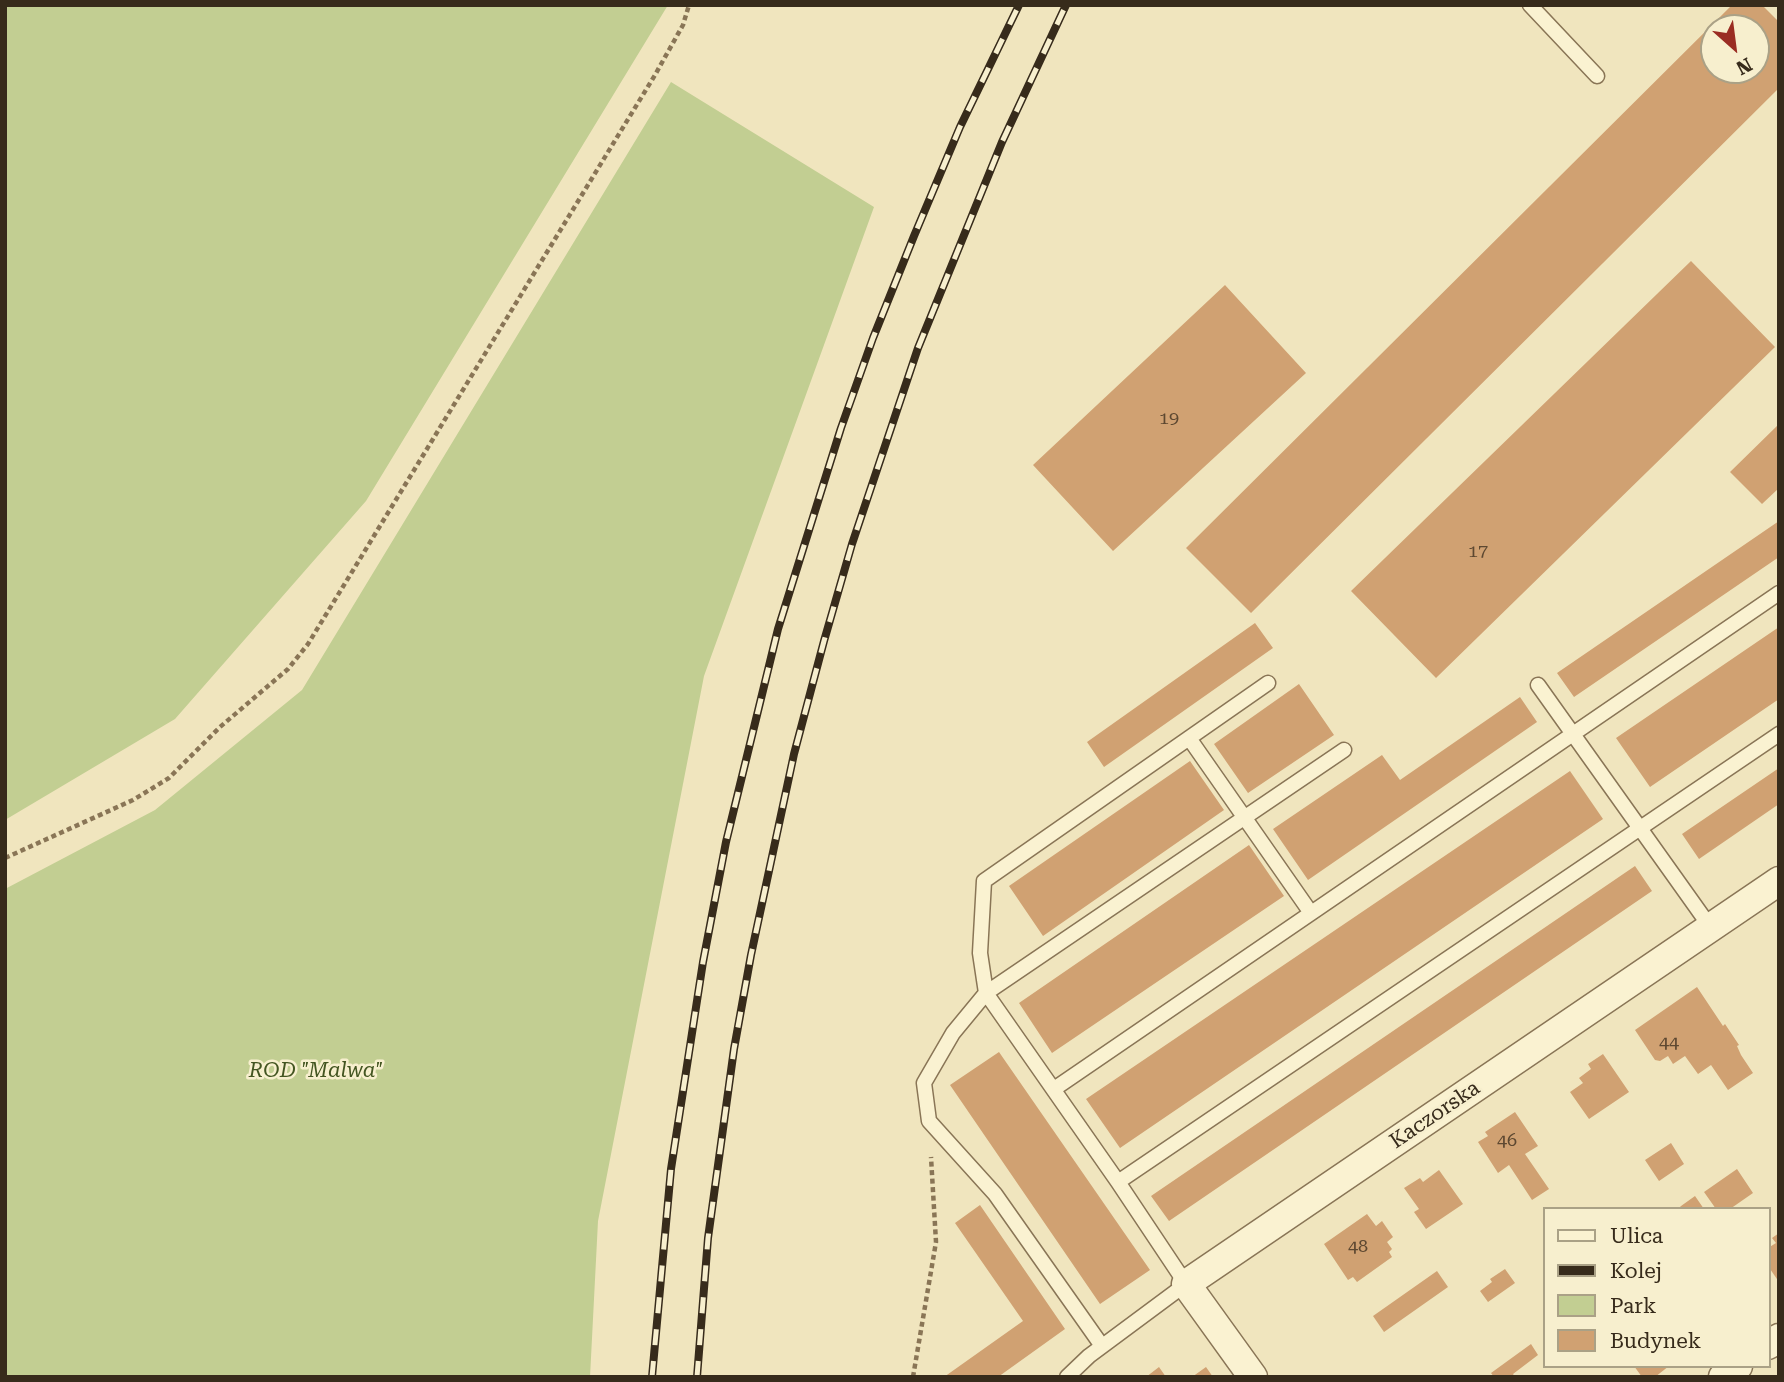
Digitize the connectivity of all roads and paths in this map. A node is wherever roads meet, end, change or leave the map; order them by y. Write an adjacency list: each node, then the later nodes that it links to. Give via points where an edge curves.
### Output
1 (689, 5): 13 (path, via 655,75 308,644 288,669 169,778 133,800)
2 (1530, 5): 3 (lane)
3 (1597, 76)
4 (1779, 593): 7 (lane)
5 (1268, 683): 9 (lane)
6 (1538, 685): 7 (lane)
7 (1572, 734): 12 (lane); 15 (lane)
8 (1779, 734): 12 (lane)
9 (1189, 738): 11 (lane); 17 (lane, via 985,881 980,953)
10 (1344, 750): 11 (lane)
11 (1245, 817): 15 (lane); 17 (lane)
12 (1639, 829): 16 (lane); 20 (lane)
13 (5, 858)
14 (1779, 881): 16 (street, Kaczorska)
15 (1311, 913): 18 (lane)
16 (1711, 928): 21 (street, Kaczorska)
17 (986, 993): 18 (lane); 19 (lane, via 953,1033 924,1083)
18 (1054, 1089): 20 (lane)
19 (929, 1121): 22 (lane, via 995,1194); 23 (path, via 936,1242)
20 (1118, 1182): 21 (lane)
21 (1186, 1284): 22 (lane); 25 (street)
22 (1102, 1346): 24 (lane)
23 (913, 1377)
24 (1068, 1377)
25 (1253, 1377)

